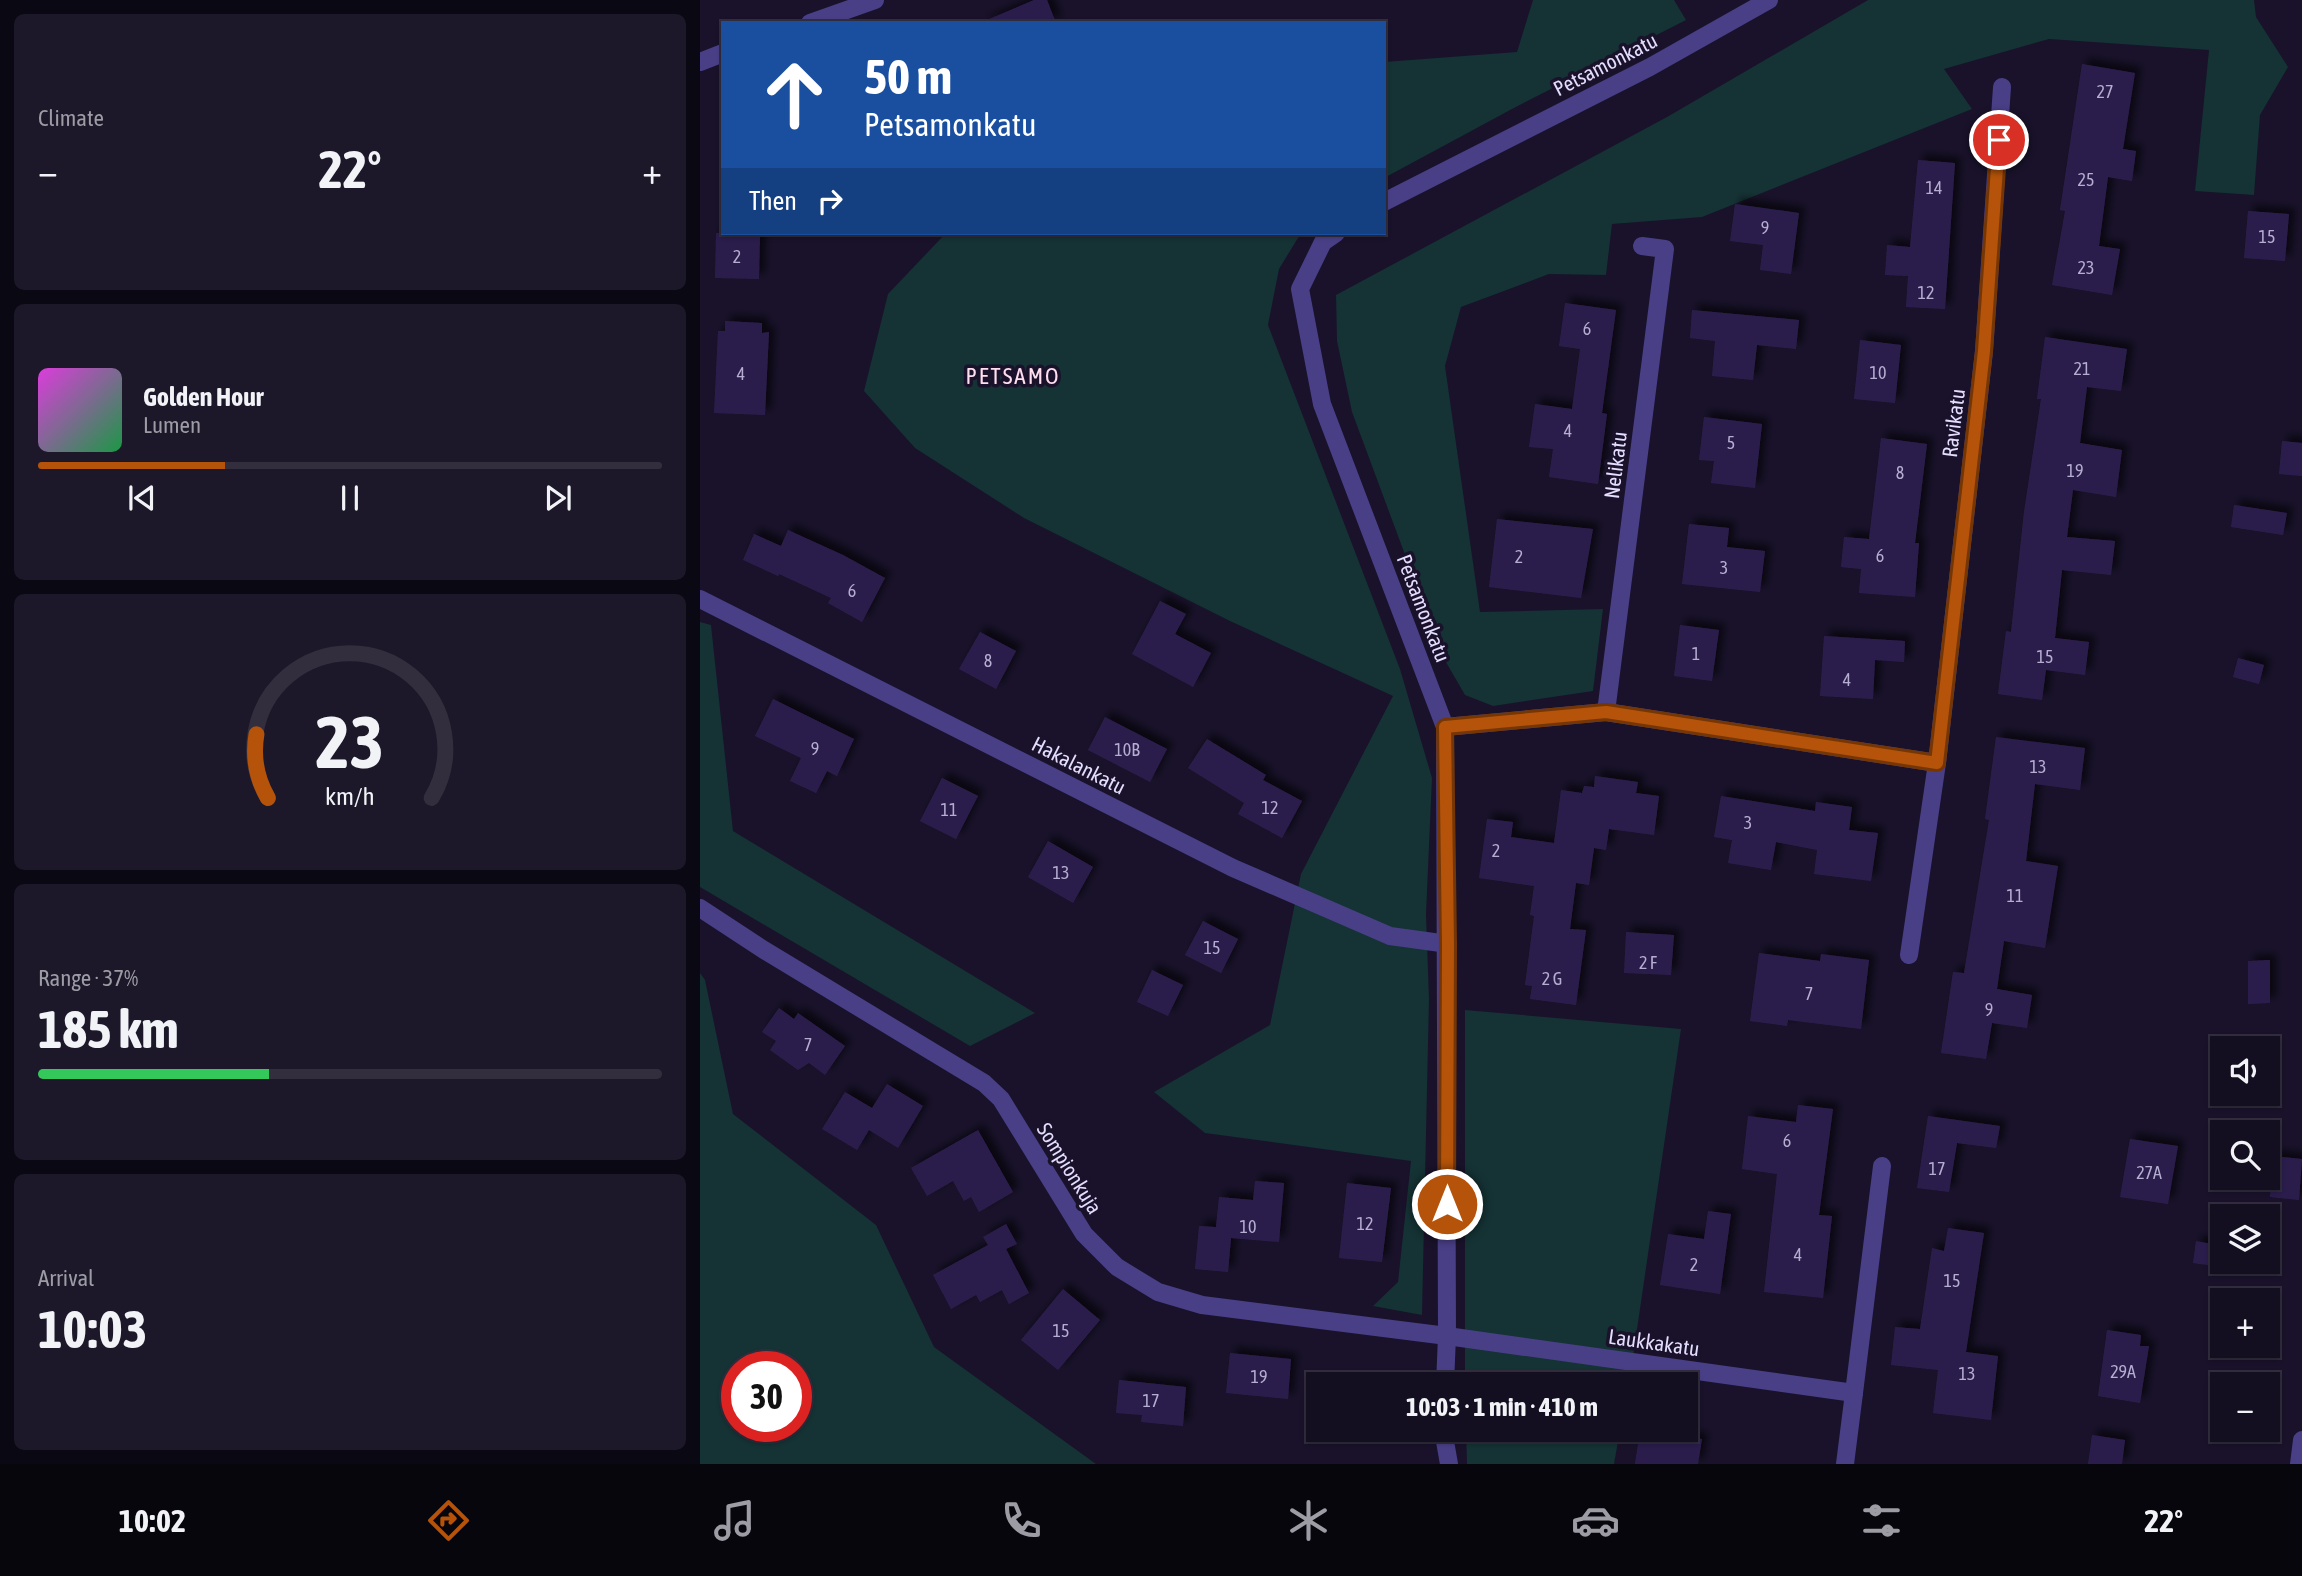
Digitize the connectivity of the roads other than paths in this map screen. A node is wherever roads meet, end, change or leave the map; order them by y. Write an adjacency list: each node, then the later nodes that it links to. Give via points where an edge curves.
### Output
1 (875, 0): 3 (street)
2 (1769, 0): 7 (street, Petsamonkatu, via 1650,67)
3 (816, 21)
4 (721, 55): 5 (street)
5 (700, 62)
6 (2002, 87): 13 (street, Ravikatu, via 1984,351)
7 (1386, 201)
8 (1333, 235): 12 (street, Petsamonkatu, via 1323,242 1300,289 1322,404)
9 (1642, 246): 11 (street, Nelikatu, via 1665,249)
10 (700, 599): 15 (street, Hakalankatu, via 1233,868 1390,936)
11 (1606, 712): 12 (street); 13 (street)
12 (1445, 727): 15 (street, Petsamonkatu)
13 (1937, 763): 16 (street, Ravikatu)
14 (700, 908): 18 (street, Sompionkuja, via 984,1083 1001,1099 1084,1234 1117,1267 1158,1292 1202,1305)
15 (1448, 944): 18 (street, Petsamonkatu)
16 (1909, 955)
17 (1882, 1166): 20 (street)
18 (1447, 1336): 19 (street, Petsamonkatu); 20 (street, Laukkakatu)
19 (1446, 1372)
20 (1854, 1393): 24 (street)
21 (2302, 1440): 25 (street)
22 (1445, 1442): 23 (street)
23 (1449, 1464)
24 (1846, 1464)
25 (2299, 1464)

